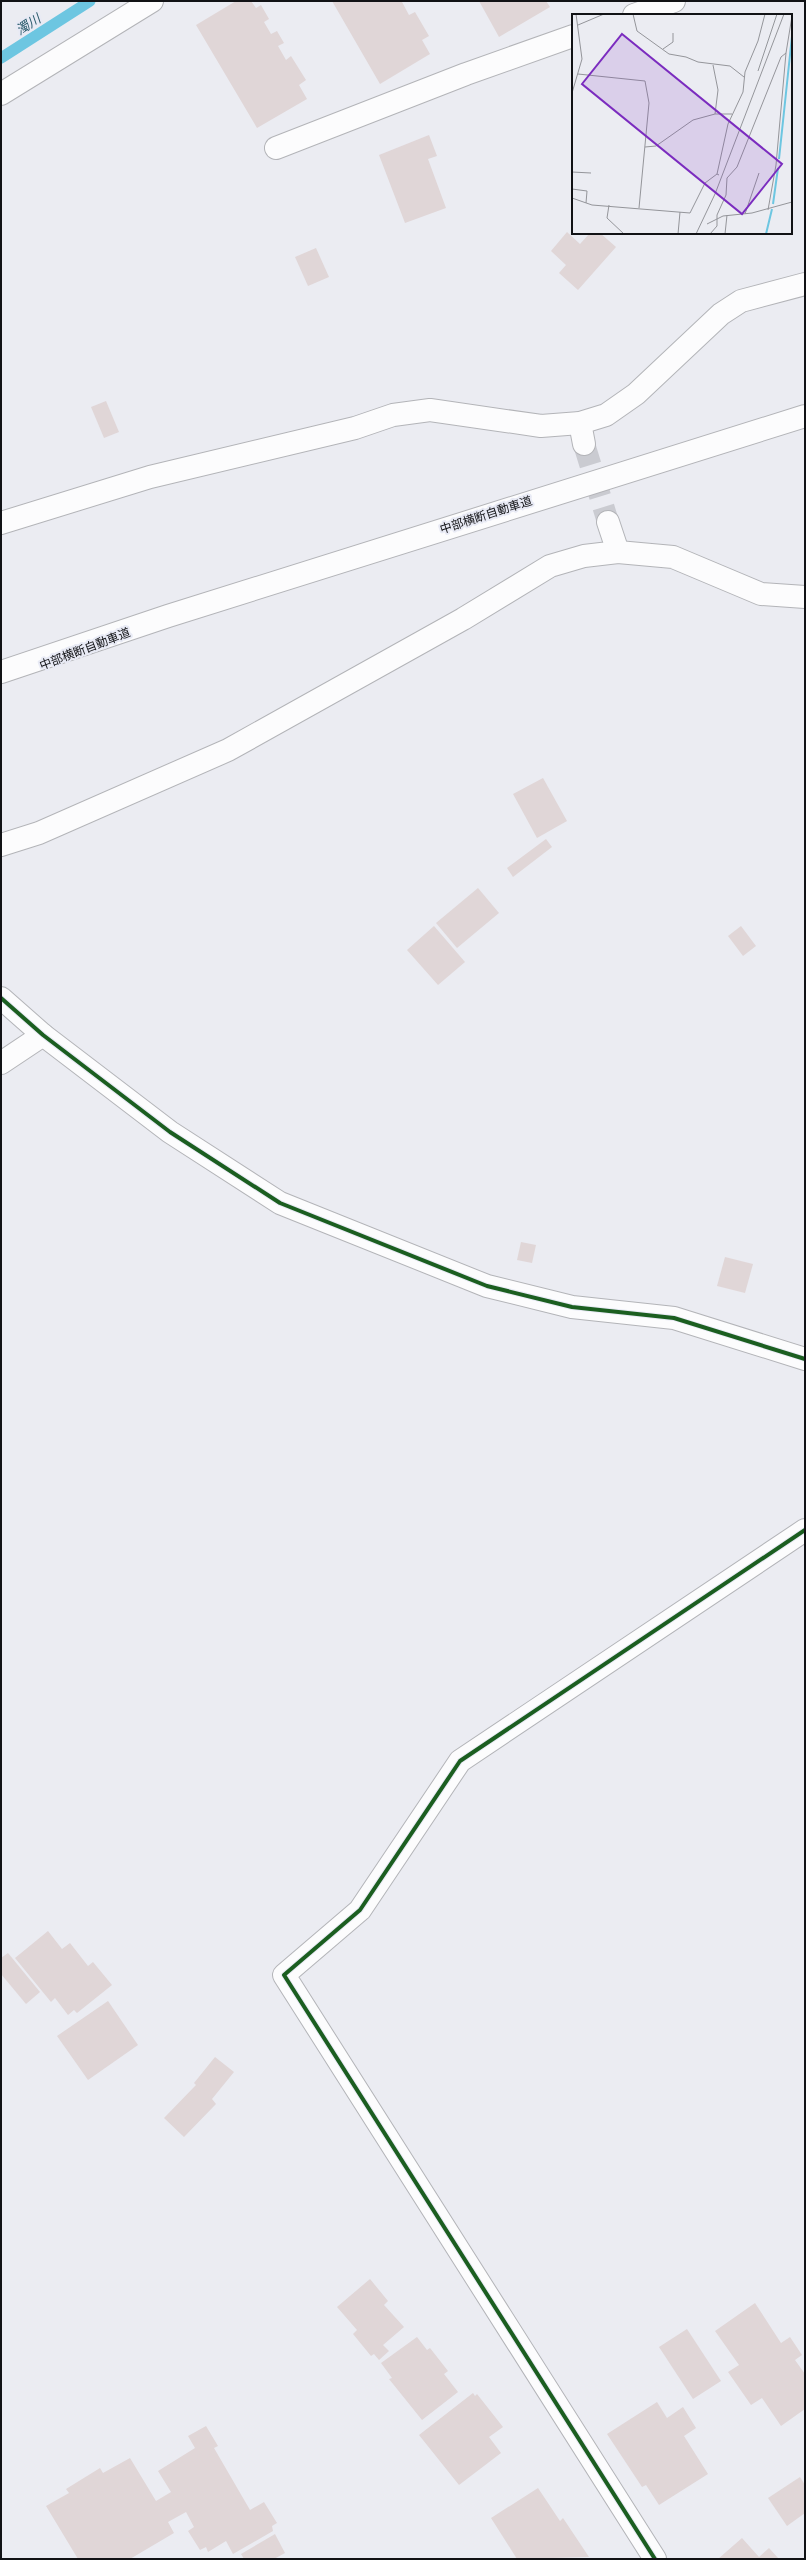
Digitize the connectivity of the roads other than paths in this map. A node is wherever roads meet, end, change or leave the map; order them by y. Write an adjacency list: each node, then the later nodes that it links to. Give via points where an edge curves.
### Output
1 (152, 1): 5 (main road)
2 (674, 1): 3 (main road)
3 (637, 14)
4 (572, 36): 6 (main road, via 466,74)
5 (1, 94)
6 (276, 148)
7 (805, 284): 10 (main road, via 741,301 721,314 636,394 582,434 430,410 393,415 355,428 150,477)
8 (805, 416): 13 (main road, 中部横断自動車道)
9 (608, 522): 11 (main road)
10 (1, 523)
11 (618, 552): 12 (main road, via 673,557 761,594); 16 (main road, via 584,556 550,566 464,619 228,750 39,834)
12 (805, 597)
13 (168, 616): 14 (main road, 中部横断自動車道); 15 (main road, 中部横断自動車道)
14 (1, 672)
15 (1, 682)
16 (1, 845)
17 (1, 998): 18 (main road)
18 (43, 1035): 19 (main road); 20 (main road, via 170,1132 280,1203 487,1286 572,1307 674,1318)
19 (1, 1063)
20 (805, 1359)
21 (805, 1530): 22 (main road, via 460,1761 360,1910 284,1975)
22 (655, 2559)

